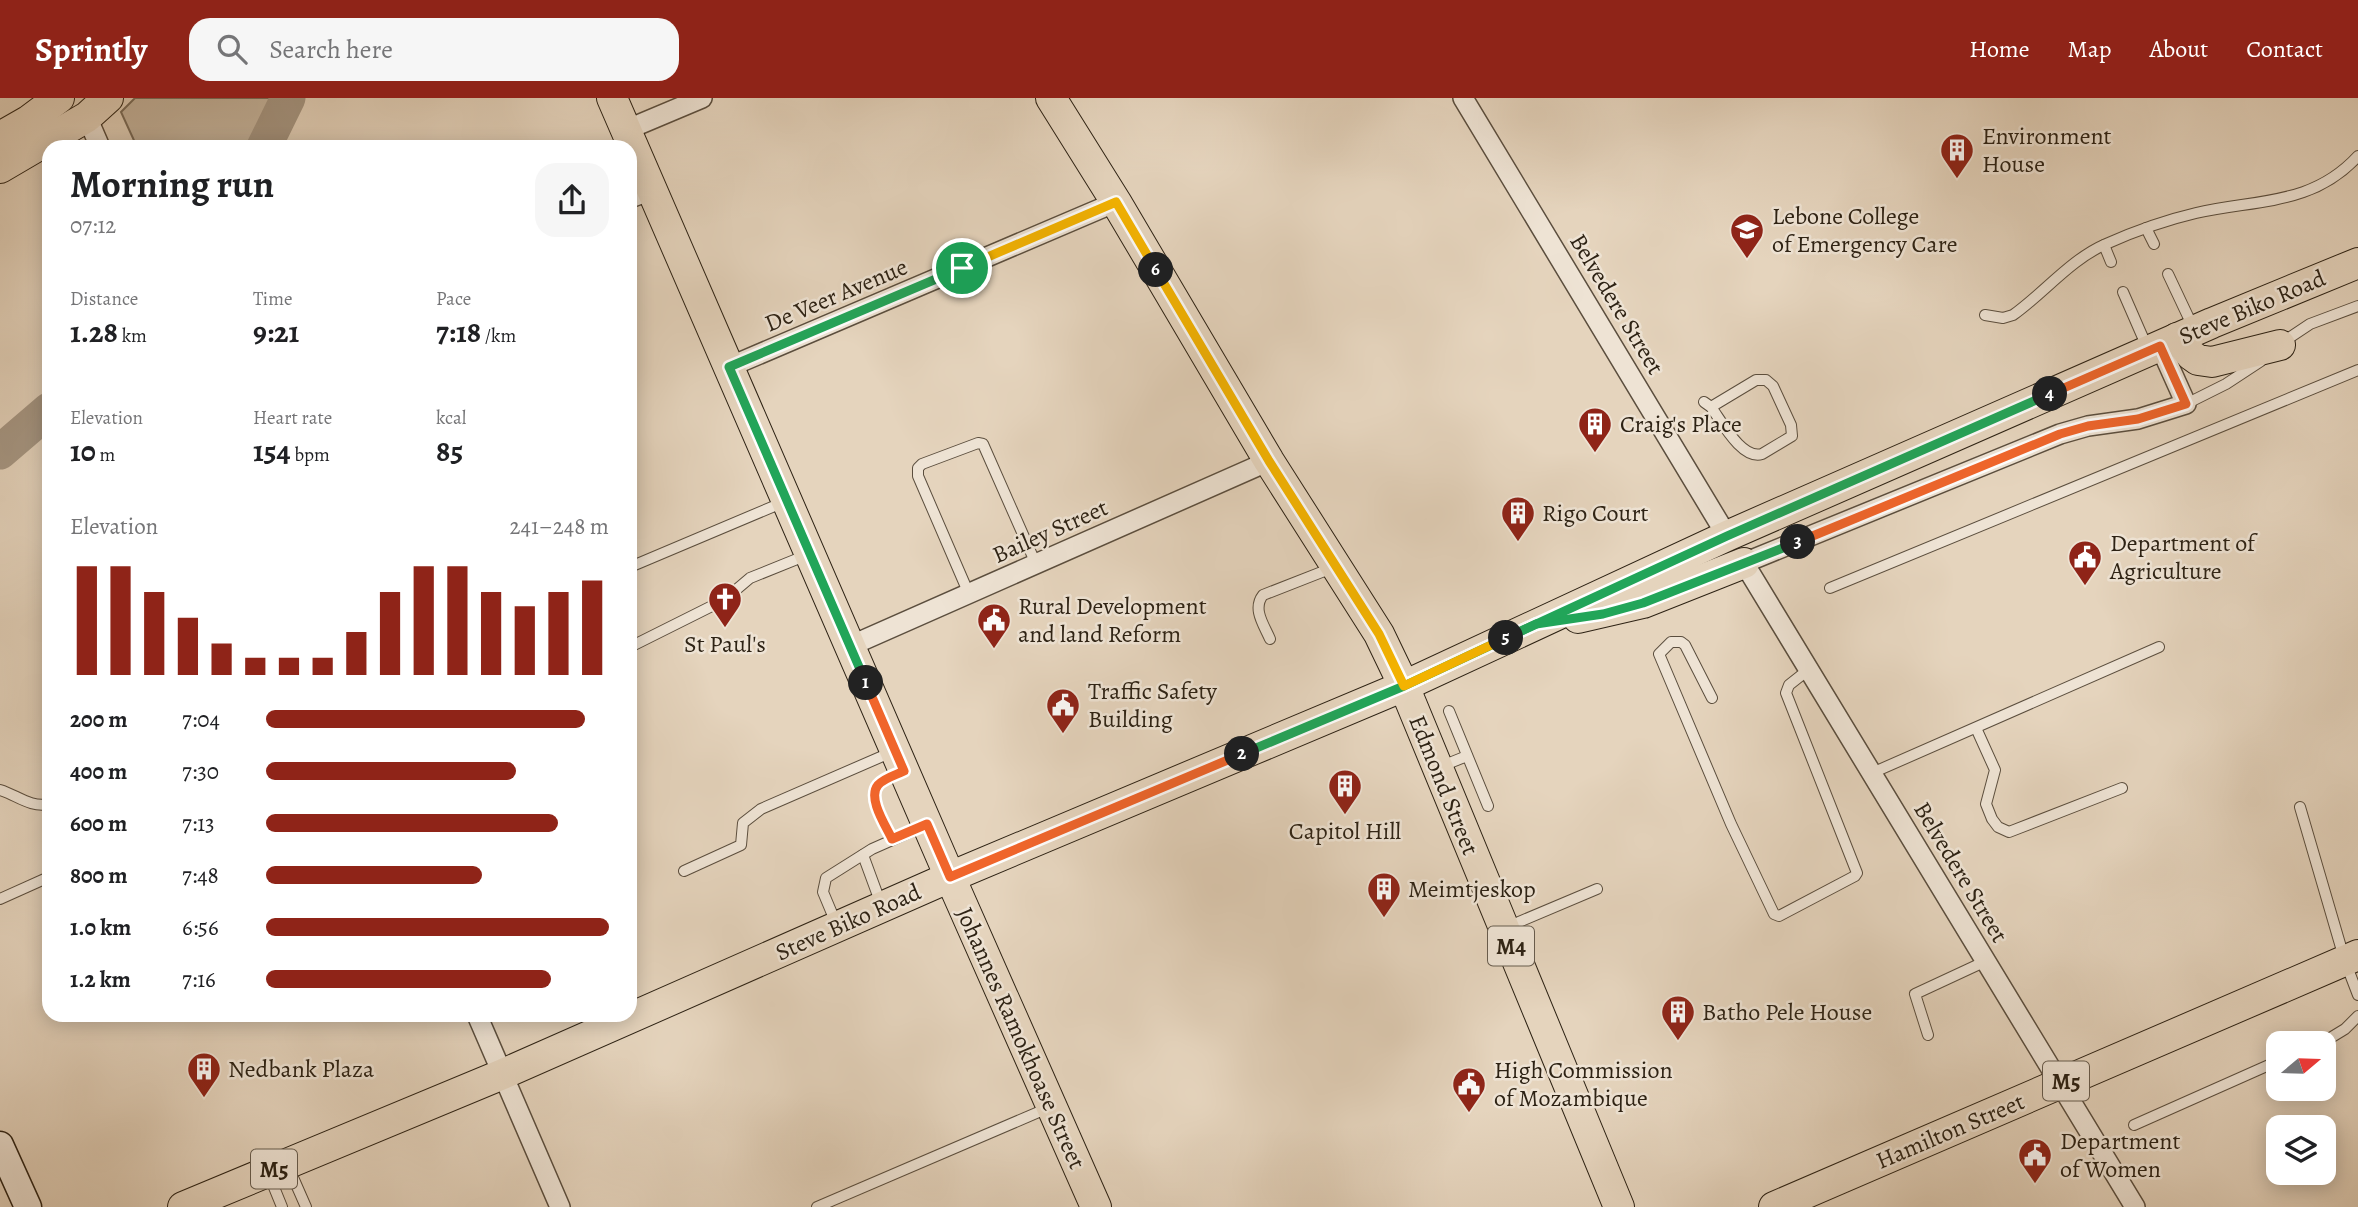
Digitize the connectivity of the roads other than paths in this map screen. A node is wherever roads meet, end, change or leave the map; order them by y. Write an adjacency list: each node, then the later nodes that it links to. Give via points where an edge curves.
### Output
1 (59, 98): 8 (main road)
2 (612, 98): 7 (main road, Johannes Ramokhoase Street)
3 (702, 98): 7 (street)
4 (1051, 98): 16 (main road, Edmond Street / M4)
5 (1464, 98): 34 (street, Belvedere Street)
6 (98, 107): 9 (main road); 10 (street)
7 (626, 130): 11 (main road, Johannes Ramokhoase Street)
8 (0, 137)
9 (45, 140)
10 (100, 140)
11 (628, 140)
12 (42, 142): 14 (main road)
13 (2358, 156): 17 (lane, via 2343,173 2288,197 2195,213)
14 (0, 168)
15 (640, 194): 28 (main road, Johannes Ramokhoase Street)
16 (1116, 202): 28 (street, De Veer Avenue); 32 (main road, Edmond Street / M4)
17 (2146, 228): 18 (lane); 19 (lane)
18 (2154, 244)
19 (2104, 245): 20 (lane); 25 (lane, via 2013,315)
20 (2111, 262)
21 (2358, 263): 26 (main road, Steve Biko Road / M5)
22 (2168, 274): 26 (lane)
23 (2123, 292): 26 (lane)
24 (2358, 306): 27 (lane, via 2309,324)
25 (1985, 315)
26 (2170, 341): 27 (main road, via 2198,360 2212,362); 30 (street); 34 (main road, Steve Biko Road / M5)
27 (2280, 345): 30 (lane, via 2252,368)
28 (729, 367): 33 (main road, Johannes Ramokhoase Street)
29 (2358, 370): 40 (lane)
30 (2186, 404): 36 (street, via 2060,434)
31 (1708, 405): 31 (lane, via 1747,453 1757,456 1793,436 1773,386 1766,380 1756,380)
32 (1269, 461): 38 (street, Bailey Street); 39 (main road, Edmond Street / M4)
33 (787, 500): 35 (main road, Johannes Ramokhoase Street); 37 (lane)
34 (1727, 536): 42 (main road, Steve Biko Road / M5)
35 (811, 554): 44 (lane, via 750,578 724,600); 45 (main road, Johannes Ramokhoase Street)
36 (1744, 563): 42 (main road, via 1643,603); 47 (street, Belvedere Street)
37 (637, 564)
38 (1036, 564): 41 (street, Bailey Street); 41 (lane, via 983,444 922,464 918,476)
39 (1336, 566): 43 (lane, via 1263,596 1257,609); 48 (main road, Edmond Street / M4, via 1379,634)
40 (1830, 588)
41 (970, 594): 45 (street, Bailey Street)
42 (1536, 624): 48 (main road, Steve Biko Road / M5)
43 (1270, 639)
44 (637, 644)
45 (850, 646): 53 (main road, Johannes Ramokhoase Street)
46 (2159, 647): 51 (lane)
47 (1808, 670): 49 (lane, via 1786,693 1857,873 1779,916 1774,914 1731,824 1660,652 1671,642 1685,645); 55 (street, Belvedere Street)
48 (1404, 686): 54 (main road, Edmond Street / M4); 65 (main road, Steve Biko Road / M5)
49 (1712, 698)
50 (1449, 711): 52 (lane)
51 (1976, 728): 55 (lane); 56 (lane, via 1995,771 1986,804 1998,827 2009,832)
52 (1467, 756): 54 (lane); 59 (lane)
53 (900, 761): 61 (main road, Johannes Ramokhoase Street); 62 (lane, via 876,788 876,801); 64 (lane, via 761,809 743,823 741,845)
54 (1437, 768): 71 (main road, Edmond Street / M4)
55 (1872, 773): 73 (street, Belvedere Street)
56 (2122, 788)
57 (0, 790): 58 (lane)
58 (42, 806)
59 (1488, 806)
60 (2300, 807): 72 (lane)
61 (927, 824): 62 (lane); 65 (main road, Johannes Ramokhoase Street)
62 (892, 839): 63 (lane)
63 (863, 855): 69 (lane); 70 (lane, via 826,878 823,885)
64 (684, 871)
65 (950, 877): 69 (main road, Steve Biko Road / M5); 84 (main road, Johannes Ramokhoase Street)
66 (42, 880): 68 (lane)
67 (1597, 889): 71 (lane)
68 (0, 899)
69 (883, 907): 70 (main road, Steve Biko Road / M5)
70 (838, 926): 75 (main road, Steve Biko Road / M5)
71 (1504, 929): 95 (main road, Edmond Street / M4)
72 (2351, 958): 74 (lane); 83 (main road, Hamilton Street / M5)
73 (1986, 961): 79 (lane, via 1915,994); 83 (street, Belvedere Street)
74 (2358, 995)
75 (637, 1015)
76 (2358, 1016): 80 (lane)
77 (480, 1022): 82 (street)
78 (621, 1022): 82 (main road, Steve Biko Road / M5)
79 (1928, 1035)
80 (2336, 1035)
81 (2266, 1066): 85 (lane)
82 (503, 1074): 87 (main road, Steve Biko Road / M5); 92 (street)
83 (2061, 1083): 96 (main road, Hamilton Street / M5); 97 (street, Belvedere Street)
84 (1053, 1106): 93 (lane); 94 (main road, Johannes Ramokhoase Street)
85 (2134, 1125)
86 (0, 1144): 88 (main road)
87 (278, 1168): 89 (main road, Steve Biko Road / M5); 90 (lane); 91 (lane)
88 (28, 1207)
89 (183, 1207)
90 (282, 1207)
91 (306, 1207)
92 (559, 1207)
93 (817, 1207)
94 (1096, 1207)
95 (1619, 1207)
96 (1774, 1207)
97 (2135, 1207)

